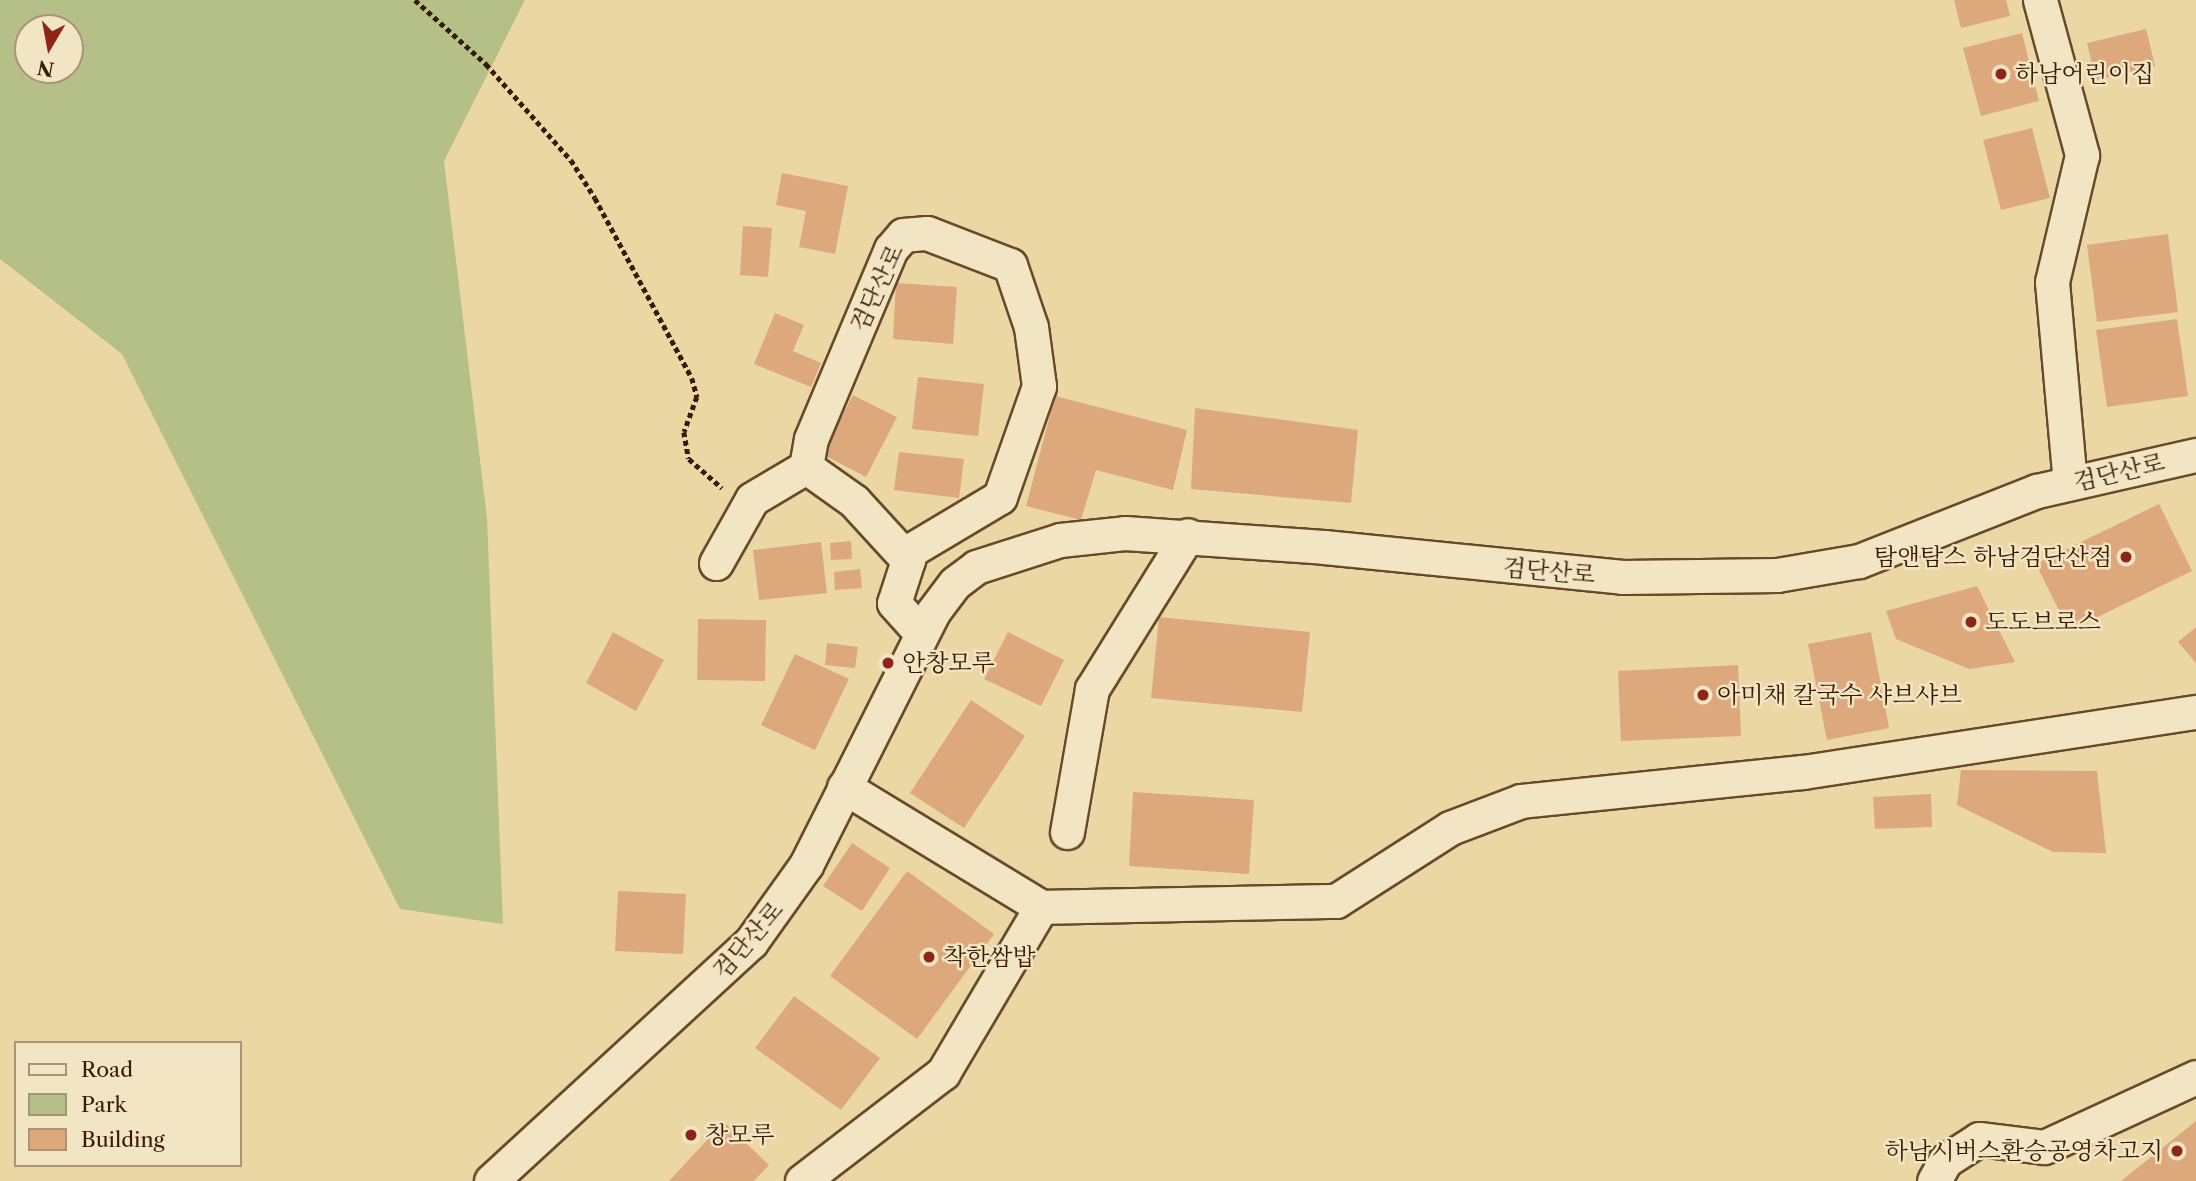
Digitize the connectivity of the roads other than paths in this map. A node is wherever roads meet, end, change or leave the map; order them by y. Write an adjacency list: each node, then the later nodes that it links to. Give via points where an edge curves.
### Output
1 (2040, 0): 4 (street, via 2081,155 2052,282)
2 (2196, 455): 4 (street, 검단산로)
3 (806, 467): 6 (street, via 854,501); 6 (street, 검단산로, via 811,439 891,249 902,235 927,233 1010,265 1031,327 1039,386 1015,464 1000,497 911,550); 7 (street, via 752,499)
4 (2070, 483): 5 (street, 검단산로, via 1983,510 1860,561 1777,575 1583,574)
5 (1188, 535): 8 (street, 검단산로, via 1125,533 1060,540 1004,555 955,583); 11 (street, via 1092,689)
6 (908, 560): 8 (street, 검단산로, via 894,603)
7 (716, 564)
8 (921, 633): 10 (street, 검단산로)
9 (2196, 712): 12 (street, via 1803,772 1521,801 1450,828 1336,901)
10 (844, 787): 12 (street); 15 (street, 검단산로, via 806,865 751,942)
11 (1067, 832)
12 (1041, 907): 14 (street, via 943,1073)
13 (2196, 1077): 16 (street, via 2044,1147 1979,1139 1945,1161)
14 (806, 1180)
15 (491, 1181)
16 (1934, 1181)

